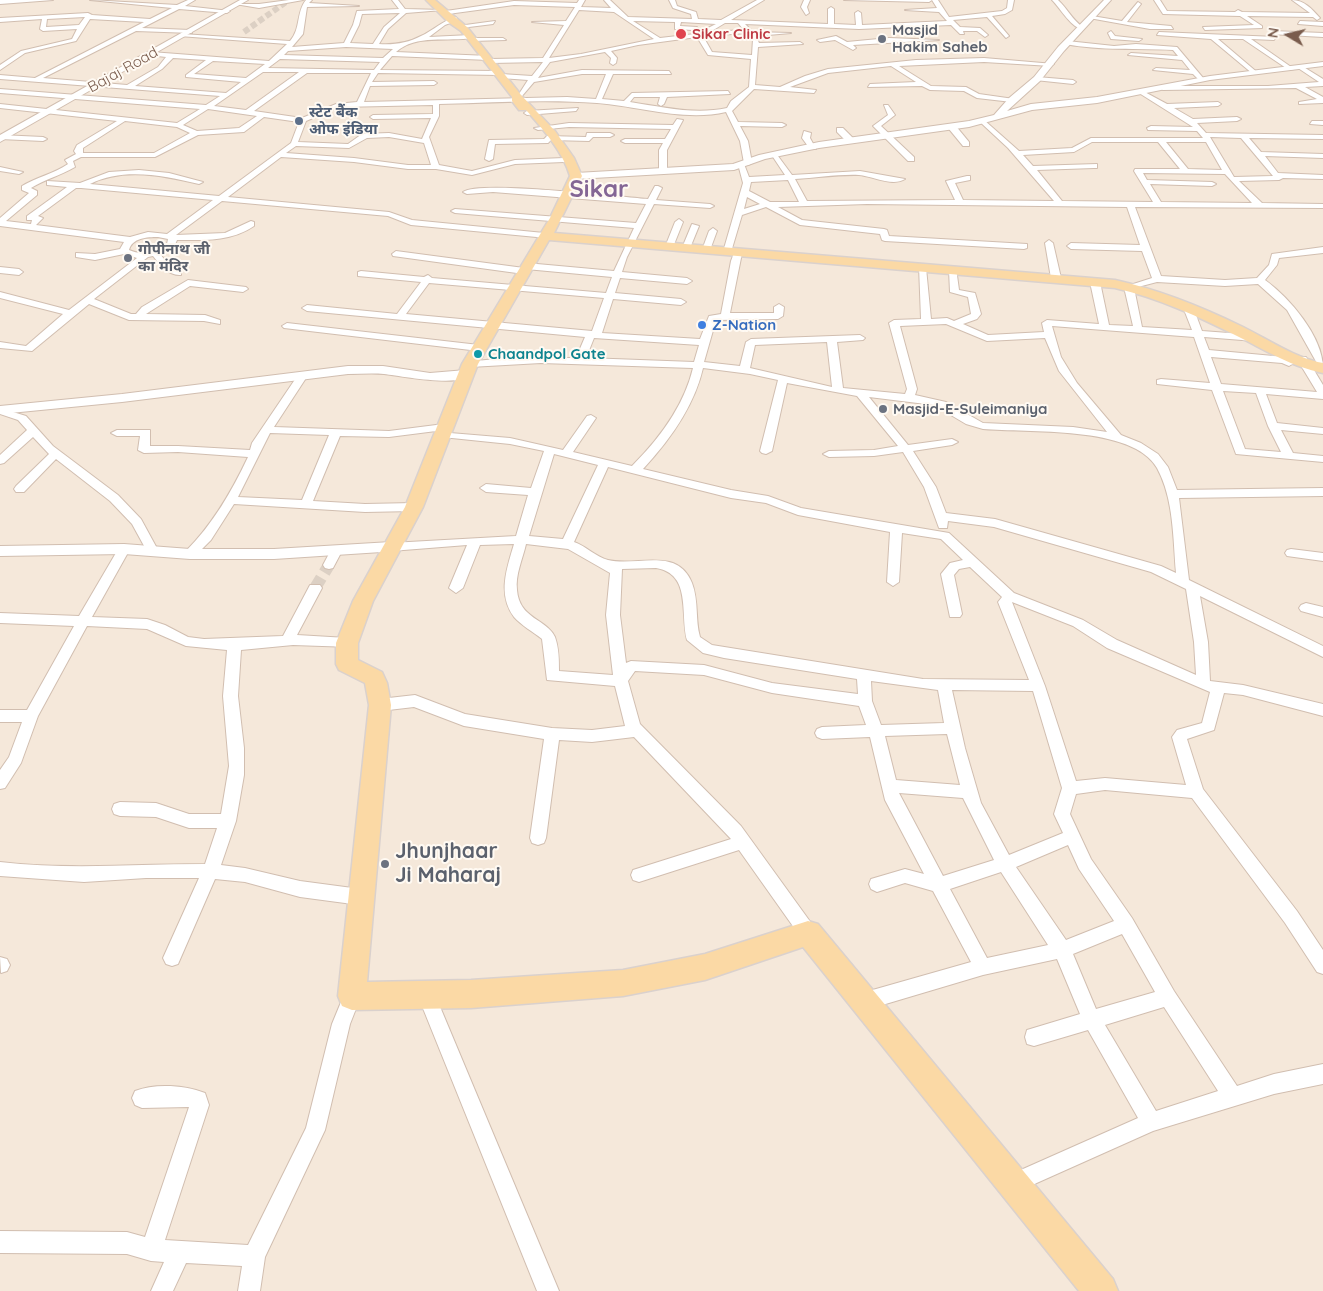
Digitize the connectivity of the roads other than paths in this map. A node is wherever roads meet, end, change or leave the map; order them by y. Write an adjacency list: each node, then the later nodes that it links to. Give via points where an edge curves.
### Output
1 (50, 0): 22 (street)
2 (93, 0): 23 (street)
3 (192, 0): 34 (street)
4 (300, 0): 24 (street, via 259,6)
5 (338, 0): 32 (street)
6 (362, 0): 38 (street)
7 (395, 0): 43 (street)
8 (430, 0): 54 (main road)
9 (436, 0): 54 (main road)
10 (607, 0): 39 (street)
11 (672, 0): 59 (street, via 675,7 694,14)
12 (762, 0): 64 (street)
13 (807, 0): 45 (street)
14 (847, 0): 21 (street)
15 (929, 0): 21 (street)
16 (935, 0): 41 (street)
17 (1011, 0): 52 (street, via 1009,10)
18 (1055, 0): 79 (street)
19 (1108, 0): 55 (street)
20 (1295, 0): 36 (street)
21 (898, 1)
22 (0, 2)
23 (138, 2): 34 (street); 53 (street)
24 (242, 2): 42 (street, Bajaj Road)
25 (512, 2): 28 (street); 31 (street)
26 (1158, 2): 30 (street); 47 (street, via 1165,13)
27 (307, 3): 32 (street); 108 (street, via 302,29)
28 (579, 4): 39 (street); 70 (street)
29 (1138, 4): 68 (street)
30 (1169, 4)
31 (496, 5): 44 (street); 54 (street)
32 (332, 6): 38 (street)
33 (1236, 6): 48 (street)
34 (179, 7): 42 (street); 63 (street)
35 (1290, 7): 36 (street)
36 (1309, 7): 49 (street)
37 (831, 8): 74 (street)
38 (357, 9): 43 (street); 115 (street, via 357,26)
39 (614, 10): 56 (street)
40 (908, 10): 41 (street)
41 (942, 10): 75 (street, via 942,14)
42 (227, 11): 87 (street, Bajaj Road)
43 (404, 12): 54 (street); 117 (street, via 386,28)
44 (492, 13)
45 (806, 13)
46 (858, 13): 77 (street)
47 (1177, 13): 48 (street); 61 (street)
48 (1239, 13): 49 (street); 62 (street)
49 (1314, 15): 71 (street, via 1323,24)
50 (45, 16): 51 (street); 57 (street); 78 (street, via 43,29)
51 (89, 16): 53 (street); 76 (street)
52 (989, 16): 73 (street); 75 (street)
53 (107, 18): 63 (street)
54 (452, 18): 65 (street); 99 (street, via 425,37); 101 (main road)
55 (1092, 18): 68 (street); 79 (street)
56 (629, 19): 58 (street); 103 (street)
57 (0, 20)
58 (678, 20): 59 (street); 88 (street, via 676,28 694,28)
59 (695, 20): 64 (street)
60 (1154, 20): 61 (street)
61 (1185, 20): 62 (street)
62 (1250, 20): 69 (street); 81 (street, via 1260,27)
63 (152, 21): 82 (street)
64 (722, 21): 67 (street); 88 (street)
65 (493, 22)
66 (535, 22): 70 (street)
67 (740, 22): 74 (street); 85 (street)
68 (1124, 22): 80 (street)
69 (1261, 22)
70 (568, 23): 139 (street)
71 (1289, 23)
72 (936, 24): 75 (street); 77 (street); 106 (street)
73 (996, 24): 75 (street); 93 (street)
74 (831, 26): 77 (street)
75 (955, 26): 89 (street, via 978,29)
76 (80, 27): 78 (street); 116 (street, via 74,40)
77 (859, 27)
78 (62, 28): 116 (street)
79 (1081, 28): 110 (street)
80 (1150, 28): 90 (street, via 1191,29); 96 (street)
81 (1205, 28)
82 (136, 29): 87 (street); 163 (street)
83 (674, 30): 95 (street)
84 (244, 32): 100 (street)
85 (750, 32): 88 (street); 109 (street); 109 (street, via 788,36)
86 (1111, 33): 96 (street, via 1114,38)
87 (186, 34): 100 (street); 126 (street, Bajaj Road)
88 (701, 34): 95 (street); 132 (street, via 710,54)
89 (985, 35)
90 (1187, 35): 96 (street); 97 (street)
91 (1323, 35): 94 (street)
92 (858, 36): 105 (street)
93 (1006, 36)
94 (1273, 36): 98 (street)
95 (683, 37): 103 (street)
96 (1160, 37): 107 (street); 120 (street)
97 (1213, 38): 98 (street); 157 (street)
98 (1245, 38): 150 (street)
99 (416, 39): 101 (street); 118 (street)
100 (233, 40): 108 (street); 111 (street)
101 (474, 40): 102 (street); 112 (street); 138 (main road)
102 (503, 40)
103 (659, 40): 124 (street)
104 (820, 40): 114 (street, via 835,38)
105 (914, 40): 106 (street); 114 (street)
106 (936, 40): 123 (street, via 935,48)
107 (1178, 40)
108 (292, 43): 122 (street)
109 (756, 43): 113 (street); 132 (street)
110 (1067, 43): 120 (street, via 1114,48); 146 (street)
111 (226, 44)
112 (441, 44)
113 (800, 44)
114 (846, 44): 125 (street)
115 (346, 45): 117 (street); 122 (street)
116 (51, 46): 141 (street, via 23,52)
117 (373, 46): 118 (street); 136 (street)
118 (399, 47): 127 (street)
119 (588, 47): 128 (street)
120 (1159, 47): 134 (street, via 1174,48)
121 (220, 49): 133 (street)
122 (287, 49): 131 (street)
123 (875, 49)
124 (606, 50): 128 (street); 143 (street, via 614,58)
125 (858, 51)
126 (151, 54): 130 (street); 171 (street, Bajaj Road)
127 (392, 54): 137 (street); 138 (street)
128 (592, 54): 135 (street)
129 (1131, 55): 134 (street)
130 (171, 56): 133 (street); 174 (street, via 162,62 160,68)
131 (280, 57): 136 (street); 142 (street)
132 (754, 57): 175 (street)
133 (209, 58): 142 (street); 164 (street, via 188,76)
134 (1184, 58): 151 (street)
135 (556, 59): 139 (street); 144 (street)
136 (356, 60): 137 (street); 154 (street)
137 (385, 60): 155 (street)
138 (490, 60): 139 (street); 158 (main road)
139 (546, 60): 165 (street)
140 (0, 61): 141 (street)
141 (10, 61): 149 (street)
142 (270, 63): 152 (street)
143 (613, 63)
144 (573, 64)
145 (892, 64): 146 (street, via 937,58); 170 (street); 177 (street, via 828,71)
146 (1051, 64): 161 (street)
147 (1323, 64): 150 (street)
148 (1154, 67): 151 (street)
149 (0, 68)
150 (1296, 68): 157 (street); 168 (street)
151 (1191, 69): 162 (street)
152 (260, 70): 153 (street); 164 (street)
153 (304, 72): 154 (street); 206 (street)
154 (346, 72): 155 (street)
155 (377, 72): 158 (street); 169 (street)
156 (669, 73): 159 (street)
157 (1255, 73): 162 (street)
158 (500, 74): 165 (street); 187 (main road)
159 (610, 74): 165 (street, via 580,72); 188 (street)
160 (0, 77): 163 (street)
161 (1037, 79): 166 (street); 189 (street)
162 (1201, 79): 176 (street)
163 (36, 80): 171 (street); 180 (street)
164 (245, 80): 183 (street)
165 (531, 80): 187 (street)
166 (1073, 82)
167 (434, 83): 169 (street)
168 (1323, 83): 172 (street)
169 (368, 84): 195 (street, via 362,91)
170 (923, 84): 173 (street); 189 (street, via 936,89 966,89 977,96)
171 (96, 85): 174 (street); 186 (street, Bajaj Road)
172 (1295, 85): 176 (street); 190 (street)
173 (870, 86)
174 (128, 87): 183 (street)
175 (752, 87): 177 (street); 204 (street, via 747,96 734,101)
176 (1163, 88): 181 (street)
177 (781, 89): 179 (street)
178 (0, 91): 180 (street)
179 (814, 91)
180 (10, 92): 185 (street); 186 (street)
181 (1141, 92): 199 (street); 213 (street, via 1057,106 1031,107)
182 (728, 93): 184 (street)
183 (227, 95): 200 (street)
184 (664, 96): 193 (street, via 636,94); 203 (street)
185 (0, 97)
186 (74, 98): 192 (street); 205 (street, Bajaj Road)
187 (520, 98): 188 (street); 191 (street); 207 (main road)
188 (598, 100): 193 (street)
189 (1012, 100): 213 (street)
190 (1323, 100): 194 (street)
191 (436, 102): 195 (street); 211 (street)
192 (148, 103): 200 (street); 201 (street)
193 (626, 103): 203 (street)
194 (1301, 103)
195 (360, 104): 216 (street, via 325,109)
196 (1218, 104): 199 (street)
197 (0, 106): 205 (street)
198 (886, 106): 235 (street, via 892,115 877,126)
199 (1168, 106): 218 (street)
200 (208, 108): 206 (street); 222 (street)
201 (140, 109)
202 (581, 109): 207 (street)
203 (658, 110): 208 (street)
204 (728, 110): 208 (street, via 709,114); 221 (street)
205 (51, 111): 215 (street); 237 (street, Bajaj Road)
206 (248, 112): 210 (street)
207 (530, 112): 231 (main road)
208 (682, 113): 224 (street)
209 (132, 114): 215 (street)
210 (262, 115): 216 (street); 228 (street, via 241,130)
211 (436, 116): 212 (street); 240 (street, via 424,137)
212 (373, 117)
213 (997, 117): 217 (street)
214 (1237, 119): 218 (street)
215 (123, 120): 222 (street); 251 (street, via 80,147)
216 (303, 120): 244 (street)
217 (982, 121): 225 (street); 248 (street)
218 (1192, 121): 230 (street)
219 (1312, 123): 220 (street)
220 (1323, 123)
221 (736, 124): 223 (street); 259 (street, via 744,141)
222 (178, 125): 228 (street)
223 (782, 125)
224 (676, 127): 231 (street, via 569,125); 243 (street)
225 (952, 127): 235 (street); 245 (street)
226 (1151, 128): 230 (street)
227 (840, 130): 242 (street)
228 (196, 133): 251 (street, via 155,155)
229 (807, 133): 247 (street, via 806,138)
230 (1203, 134): 233 (street); 239 (street); 269 (street)
231 (546, 135): 232 (street, via 589,139 590,135); 256 (street, via 492,142); 262 (main road)
232 (610, 135)
233 (1243, 135): 234 (street); 250 (street)
234 (1266, 135): 236 (street); 253 (street)
235 (889, 137): 242 (street); 257 (street)
236 (1323, 137)
237 (1, 138): 238 (street)
238 (44, 139)
239 (1159, 139): 248 (street, via 1091,140 1074,150); 265 (street)
240 (426, 141): 246 (street, via 394,135 368,136 354,145); 261 (street)
241 (625, 141): 243 (street)
242 (851, 141): 247 (street)
243 (668, 142): 268 (street, via 663,150)
244 (294, 144): 246 (street); 252 (street)
245 (966, 144)
246 (338, 146): 255 (street)
247 (813, 147): 249 (street)
248 (1016, 153): 263 (street)
249 (775, 154): 259 (street); 271 (street)
250 (1259, 154): 253 (street); 270 (street)
251 (80, 155): 300 (street, via 71,158 72,165 57,175 25,188 34,192)
252 (279, 155): 255 (street); 287 (street)
253 (1286, 155): 254 (street); 258 (street)
254 (1323, 156)
255 (328, 158): 261 (street)
256 (489, 159)
257 (911, 159)
258 (1293, 162)
259 (744, 165): 268 (street); 277 (street)
260 (1094, 166): 263 (street)
261 (436, 167): 262 (street, via 472,173 515,162)
262 (571, 167): 268 (street); 286 (main road)
263 (1030, 168): 291 (street)
264 (0, 169): 267 (street)
265 (1185, 170): 269 (street); 279 (street, via 1138,170)
266 (1299, 170): 272 (street)
267 (19, 172)
268 (663, 172)
269 (1226, 172): 276 (street)
270 (1276, 174): 272 (street); 276 (street, via 1278,178)
271 (790, 177): 274 (street, via 860,172 874,177); 277 (street); 289 (street)
272 (1305, 177): 273 (street)
273 (1323, 177)
274 (901, 178)
275 (967, 178): 290 (street, via 950,182)
276 (1232, 179): 295 (street)
277 (746, 180): 285 (street)
278 (199, 182): 282 (street, via 131,171 100,176)
279 (1147, 182): 281 (street); 294 (street)
280 (50, 183): 282 (street)
281 (1212, 184)
282 (78, 186): 287 (street); 303 (street, via 49,202 30,218 39,218)
283 (658, 188): 288 (street)
284 (467, 192): 286 (street, via 493,190)
285 (744, 192): 292 (street); 299 (street)
286 (567, 195): 288 (street); 306 (main road)
287 (221, 198): 306 (street, via 389,214 411,222); 308 (street)
288 (651, 200): 296 (street); 304 (street)
289 (804, 204): 290 (street); 292 (street)
290 (961, 204): 291 (street)
291 (1060, 204): 293 (street)
292 (765, 205): 299 (street); 312 (street, via 800,222 884,232 885,238)
293 (1130, 205): 294 (street); 316 (street)
294 (1159, 205): 295 (street)
295 (1259, 205): 297 (street)
296 (710, 206)
297 (1323, 206)
298 (455, 211): 306 (street)
299 (738, 213): 320 (street)
300 (0, 222): 303 (street)
301 (679, 222): 314 (street)
302 (251, 224): 308 (street, via 243,231 231,234)
303 (30, 226): 309 (street)
304 (640, 226): 306 (street); 310 (street)
305 (695, 226): 315 (street)
306 (550, 227): 310 (main road); 330 (main road)
307 (713, 231): 317 (street)
308 (171, 237): 309 (street, via 150,234); 322 (street, via 172,245)
309 (131, 240): 319 (street)
310 (631, 243): 314 (main road); 331 (street)
311 (1049, 244): 333 (street)
312 (1024, 246)
313 (1072, 246): 316 (street)
314 (669, 247): 315 (main road)
315 (686, 248): 317 (main road)
316 (1145, 248): 334 (street)
317 (706, 250): 320 (main road)
318 (1323, 250): 336 (street, via 1275,256 1273,265)
319 (125, 251): 321 (street, via 95,257); 322 (street, via 135,255)
320 (733, 252): 324 (main road); 348 (street, via 732,283)
321 (79, 254)
322 (150, 254): 328 (street); 342 (street)
323 (396, 254): 330 (street)
324 (922, 268): 326 (main road); 351 (street)
325 (0, 270): 327 (street)
326 (953, 270): 333 (main road); 353 (street, via 955,292 972,295 976,314)
327 (19, 272)
328 (178, 273)
329 (361, 274): 332 (street)
330 (522, 274): 331 (street); 332 (street); 341 (street); 354 (main road)
331 (618, 275): 335 (street); 341 (street)
332 (428, 278): 350 (street)
333 (1056, 278): 337 (main road)
334 (1157, 279): 336 (street); 338 (street)
335 (687, 281)
336 (1260, 281): 370 (street, via 1276,290 1291,305)
337 (1095, 282): 338 (main road); 356 (street)
338 (1129, 287): 345 (main road); 357 (street)
339 (243, 289): 349 (street, via 188,283 145,309)
340 (0, 295): 347 (street)
341 (609, 295): 343 (street); 358 (street)
342 (87, 300): 347 (street); 349 (street, via 129,317)
343 (681, 302)
344 (778, 307): 348 (street, via 778,316)
345 (1188, 307): 359 (street); 363 (main road)
346 (307, 308): 350 (street)
347 (71, 313): 366 (street, via 28,349)
348 (725, 316): 365 (street, via 712,318)
349 (139, 317): 352 (street, via 205,318)
350 (397, 318): 354 (street); 361 (street)
351 (926, 321): 353 (street); 381 (street, via 894,323 912,389)
352 (217, 322)
353 (957, 323): 360 (street, via 987,338)
354 (493, 325): 358 (street); 369 (main road)
355 (287, 326): 361 (street)
356 (1106, 327): 357 (street); 360 (street, via 1047,323)
357 (1138, 329): 359 (street)
358 (594, 334): 365 (street); 368 (street)
359 (1196, 334): 363 (street); 367 (street)
360 (1049, 335): 391 (street, via 1064,376)
361 (382, 336): 369 (street)
362 (860, 338): 364 (street)
363 (1255, 338): 370 (main road)
364 (832, 339): 372 (street, via 751,342); 377 (street)
365 (704, 342): 371 (street)
366 (0, 346)
367 (1202, 353): 370 (street); 376 (street)
368 (581, 358)
369 (472, 362): 371 (street, via 561,360); 373 (street, via 430,376 383,370); 386 (main road)
370 (1310, 363): 380 (street)
371 (699, 366): 372 (street); 404 (street, via 695,381 671,428)
372 (744, 370): 374 (street)
373 (303, 375): 382 (street); 385 (street)
374 (783, 380): 377 (street); 395 (street)
375 (1161, 382): 376 (street)
376 (1216, 387): 378 (street); 400 (street, via 1240,452)
377 (838, 391): 379 (street)
378 (1260, 391): 380 (street); 384 (street)
379 (860, 393): 381 (street); 393 (street)
380 (1323, 394)
381 (908, 398): 391 (street, via 937,402 969,423 982,426)
382 (0, 410): 387 (street, via 22,418)
383 (591, 418): 398 (street)
384 (1273, 426): 389 (street); 400 (street)
385 (267, 430): 388 (street); 397 (street)
386 (443, 430): 388 (street, via 389,434); 394 (street); 412 (main road)
387 (33, 431): 396 (street); 402 (street)
388 (336, 431): 411 (street)
389 (1323, 431)
390 (117, 433): 397 (street, via 146,432 144,450)
391 (1116, 436): 409 (street, via 1133,442 1162,464)
392 (952, 442): 393 (street)
393 (907, 448): 399 (street); 413 (street, via 919,465)
394 (550, 449): 398 (street); 407 (street)
395 (766, 452)
396 (56, 453): 406 (street); 422 (street, via 114,498 137,522)
397 (254, 454): 410 (street)
398 (566, 454): 403 (street)
399 (829, 454)
400 (1289, 456): 401 (street)
401 (1323, 459)
402 (0, 462)
403 (604, 464): 404 (street); 418 (street)
404 (634, 471): 414 (street, via 768,500 798,511 847,522)
405 (486, 488): 407 (street)
406 (20, 489)
407 (535, 492): 417 (street)
408 (1323, 492): 409 (street)
409 (1173, 494): 429 (street)
410 (230, 500): 411 (street); 424 (street, via 207,537)
411 (306, 504): 412 (street)
412 (414, 507): 419 (main road)
413 (941, 516): 415 (street); 429 (street, via 995,523 1074,545 1156,569)
414 (896, 528): 415 (street); 428 (street)
415 (944, 536): 426 (street)
416 (474, 541): 417 (street); 419 (street); 431 (street)
417 (522, 542): 418 (street); 443 (street, via 510,591 519,614 548,637 552,676)
418 (567, 544): 427 (street, via 584,550)
419 (391, 547): 424 (street, via 332,558); 439 (main road, via 363,601)
420 (124, 549): 421 (street); 422 (street); 437 (street)
421 (0, 550)
422 (153, 552): 424 (street)
423 (1291, 553): 425 (street)
424 (190, 554)
425 (1323, 558)
426 (973, 562): 432 (street); 435 (street, via 955,566 947,574)
427 (604, 564): 442 (street, via 660,565 678,572 687,589 694,640 708,649); 443 (street, via 617,571 613,615)
428 (893, 582)
429 (1188, 586): 441 (street); 446 (street)
430 (316, 588): 438 (street)
431 (456, 588)
432 (1009, 596): 445 (street, via 1005,602); 446 (street, via 1078,622 1112,644)
433 (1306, 608): 434 (street)
434 (1323, 612)
435 (955, 614)
436 (0, 618): 437 (street)
437 (83, 622): 440 (street, via 147,624 165,629 184,642); 451 (street)
438 (287, 640): 439 (street); 440 (street)
439 (347, 643): 448 (main road, via 346,664 373,675)
440 (234, 646): 463 (street, via 231,701 238,742 237,774)
441 (1323, 652)
442 (864, 675): 444 (street); 447 (street)
443 (621, 681): 447 (street, via 631,666 704,670 772,688); 453 (street)
444 (944, 685): 445 (street); 452 (street)
445 (1038, 686): 459 (street)
446 (1210, 686): 449 (street, via 1243,690); 461 (street, via 1209,726 1180,736)
447 (865, 701): 454 (street)
448 (380, 705): 456 (street, via 415,701 464,720); 473 (main road)
449 (1323, 710)
450 (0, 716): 451 (street)
451 (31, 716): 457 (street, via 16,759)
452 (954, 728): 454 (street); 460 (street)
453 (637, 732): 456 (street, via 592,736); 466 (street)
454 (876, 732): 455 (street); 458 (street)
455 (822, 733)
456 (552, 734): 465 (street)
457 (0, 783)
458 (888, 786): 460 (street); 472 (street, via 903,822)
459 (1070, 788): 461 (street, via 1105,784); 464 (street, via 1062,814)
460 (970, 792): 467 (street, via 973,804)
461 (1196, 792): 478 (street, via 1291,917)
462 (120, 809): 463 (street, via 156,810 189,821)
463 (228, 821): 469 (street)
464 (1072, 836): 467 (street); 474 (street, via 1085,864)
465 (538, 838)
466 (743, 842): 470 (street); 475 (street)
467 (1005, 864): 472 (street); 476 (street)
468 (0, 869): 469 (street, via 84,875)
469 (211, 871): 473 (street); 477 (street)
470 (639, 875)
471 (876, 884): 472 (street, via 905,876)
472 (938, 885): 479 (street)
473 (360, 897): 480 (main road)
474 (1126, 924): 476 (street); 482 (street)
475 (808, 932): 481 (main road, via 705,967 664,976 553,990); 483 (main road)
476 (1062, 950): 479 (street); 484 (street)
477 (172, 958)
478 (1323, 966)
479 (983, 967): 483 (street)
480 (352, 996): 481 (main road); 494 (street, via 341,1024 315,1130)
481 (427, 996): 497 (street)
482 (1168, 997): 484 (street); 487 (street)
483 (862, 1002): 490 (main road)
484 (1093, 1021): 485 (street); 489 (street)
485 (1034, 1037)
486 (1323, 1074): 487 (street)
487 (1232, 1097): 489 (street)
488 (142, 1098): 492 (street, via 193,1097 199,1105)
489 (1151, 1122): 490 (street)
490 (1012, 1184): 498 (main road)
491 (0, 1242): 492 (street, via 127,1243)
492 (151, 1250): 493 (street)
493 (180, 1252): 494 (street); 495 (street)
494 (254, 1256): 496 (street)
495 (162, 1291)
496 (250, 1291)
497 (548, 1291)
498 (1101, 1291)

